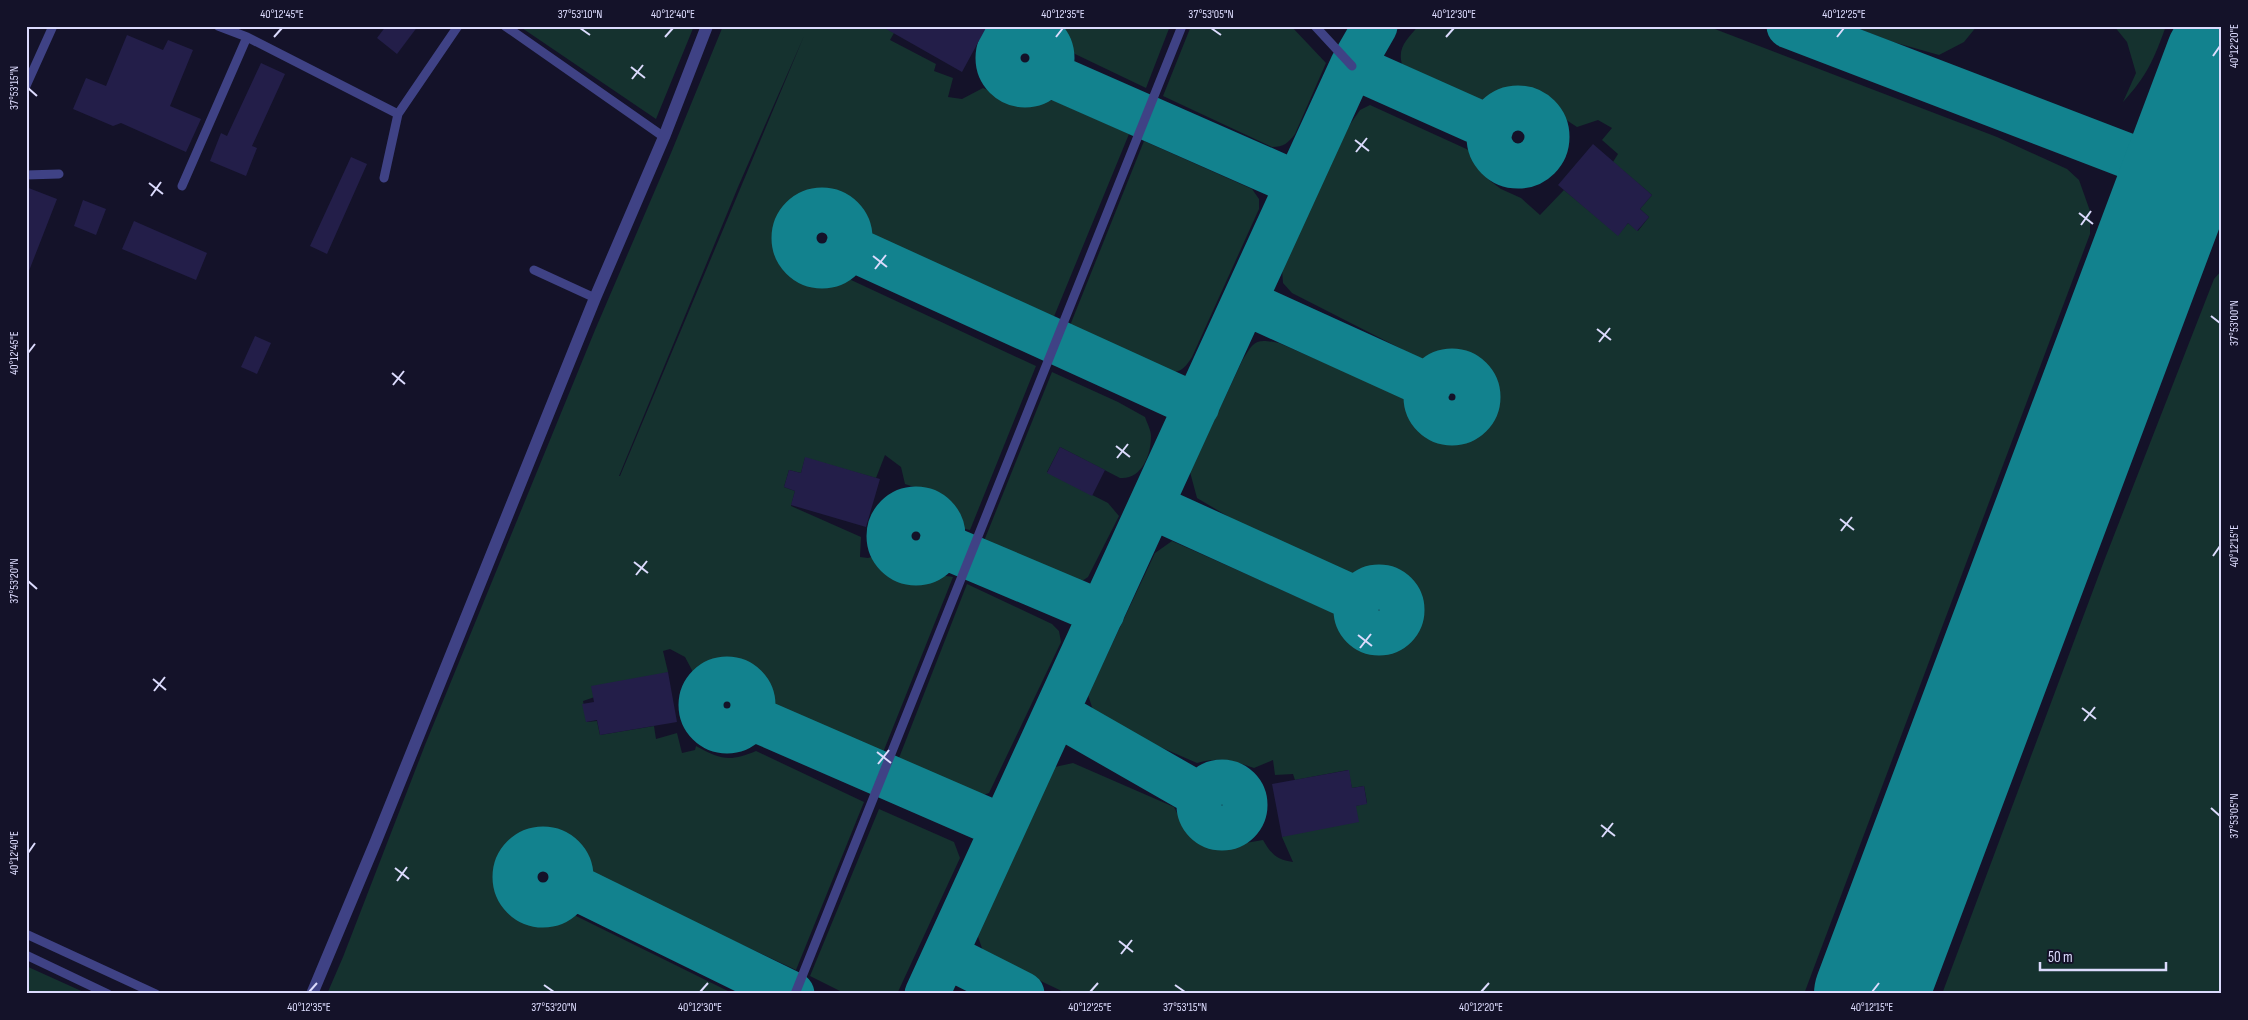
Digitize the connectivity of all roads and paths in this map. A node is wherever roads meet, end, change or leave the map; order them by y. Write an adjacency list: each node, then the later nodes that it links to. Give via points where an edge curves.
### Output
1 (54, 26): 10 (lane)
2 (218, 26): 8 (lane)
3 (458, 26): 11 (lane)
4 (505, 26): 12 (lane)
5 (707, 26): 12 (street)
6 (1182, 26): 24 (lane)
7 (1315, 26): 9 (lane)
8 (247, 37): 11 (lane); 16 (lane)
9 (1352, 66)
10 (26, 86)
11 (398, 114): 15 (lane)
12 (664, 138): 18 (street)
13 (59, 174): 14 (lane)
14 (26, 175)
15 (384, 178)
16 (182, 186)
17 (534, 270): 18 (lane)
18 (595, 298): 23 (street)
19 (26, 934): 22 (lane)
20 (26, 956): 21 (lane)
21 (108, 994)
22 (156, 994)
23 (312, 994)
24 (795, 994)

